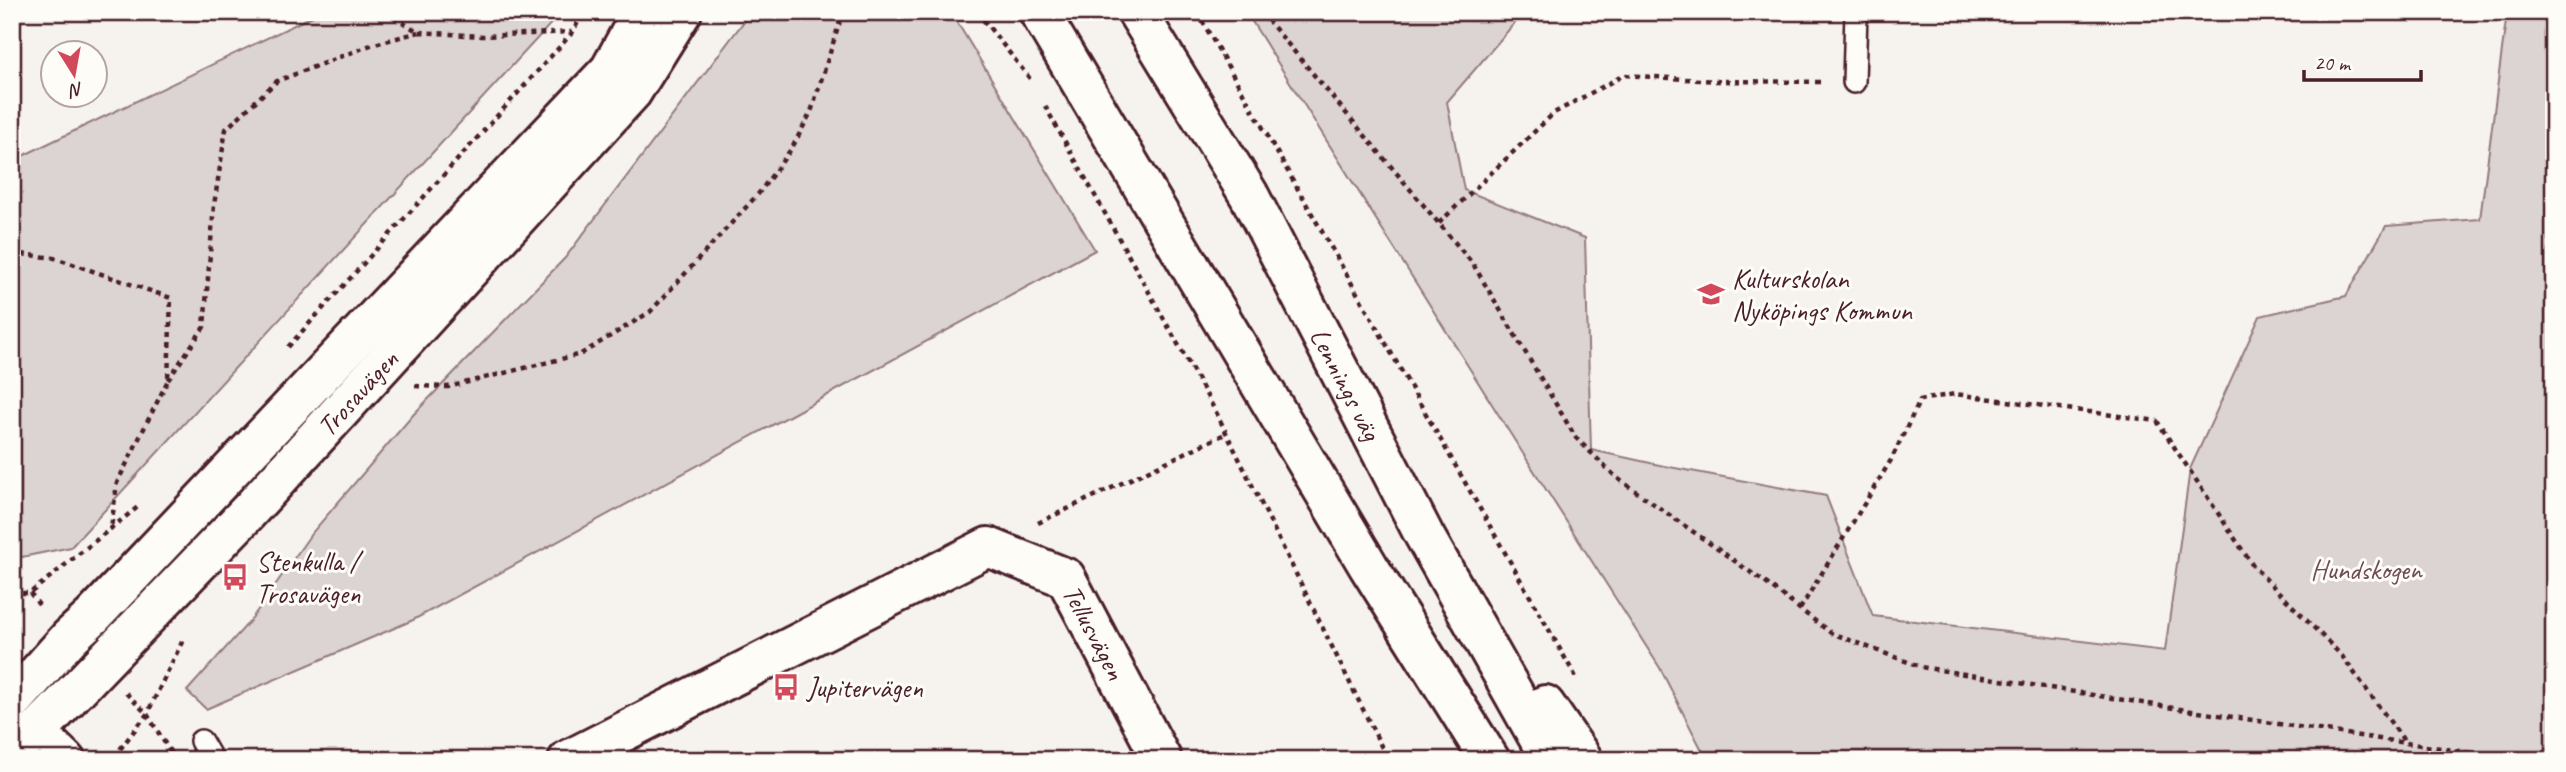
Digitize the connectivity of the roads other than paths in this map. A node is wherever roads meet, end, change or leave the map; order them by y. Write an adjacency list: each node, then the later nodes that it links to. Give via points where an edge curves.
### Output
1 (642, 12): 9 (main road, Trosavägen, via 610,70)
2 (682, 12): 10 (main road, Trosavägen, via 632,92 248,512)
3 (1039, 12): 8 (main road)
4 (1137, 12): 7 (main road, Lennings väg, via 1249,195)
5 (1856, 12): 6 (lane)
6 (1854, 82)
7 (1424, 535): 16 (main road, Lennings väg); 17 (main road)
8 (1369, 567): 14 (main road); 15 (main road)
9 (12, 702)
10 (20, 733): 11 (main road)
11 (65, 760)
12 (568, 760): 13 (main road, Tellusvägen, via 988,547 1066,578)
13 (1162, 760)
14 (1465, 760)
15 (1490, 760)
16 (1551, 760)
17 (1583, 760)

